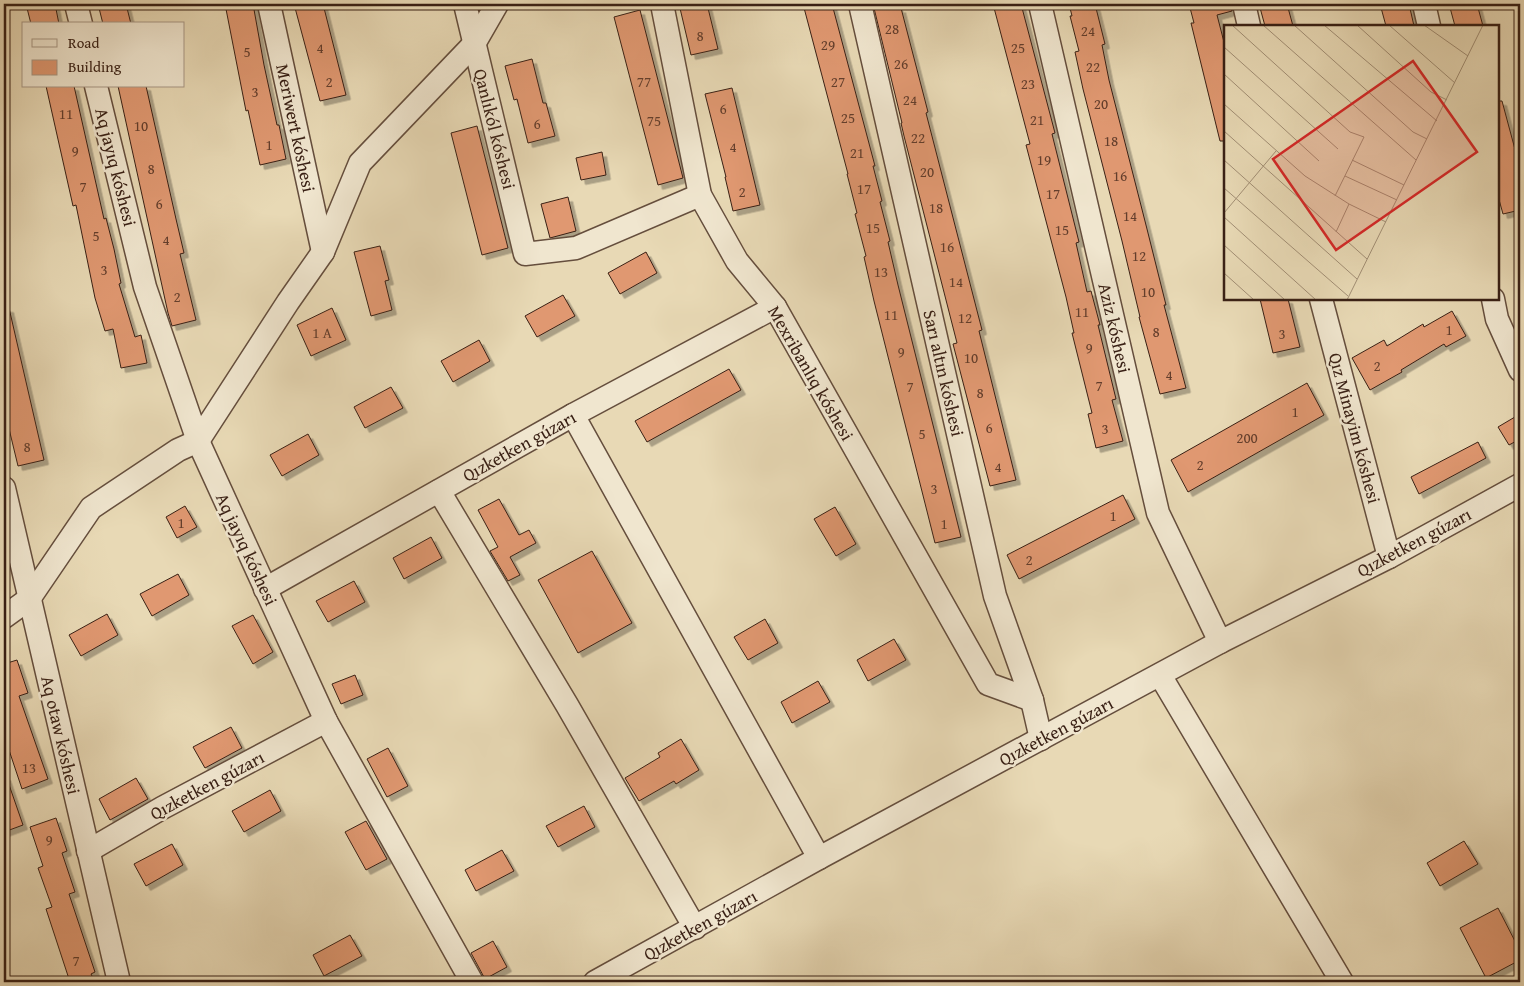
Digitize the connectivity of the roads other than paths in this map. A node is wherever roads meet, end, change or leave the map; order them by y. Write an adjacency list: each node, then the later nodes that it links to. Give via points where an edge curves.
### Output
1 (76, 4): 10 (street)
2 (269, 4): 16 (street, Meriwert kóshesi)
3 (465, 4): 13 (street, Qanlıkól kóshesi)
4 (497, 4): 13 (street)
5 (662, 4): 15 (street, Mexribanlıq kóshesi)
6 (860, 4): 32 (street, Sarı altın kóshesi, via 995,596)
7 (1040, 4): 30 (street, Aziz kóshesi, via 1158,513)
8 (1244, 4): 11 (street)
9 (1424, 4): 12 (street)
10 (80, 22)
11 (1250, 25)
12 (1429, 25)
13 (474, 44): 15 (street, Qanlıkól kóshesi, via 525,254 576,248); 16 (street, via 360,163)
14 (96, 88): 22 (street, Aq jayıq kóshesi, via 145,287)
15 (700, 195): 19 (street, Mexribanlıq kóshesi, via 737,261)
16 (323, 252): 22 (street)
17 (1321, 300): 26 (street, Qız Minayim kóshesi)
18 (1493, 300): 20 (street, via 1497,319)
19 (775, 307): 21 (street, Qızketken gúzarı); 32 (street, Mexribanlıq kóshesi, via 988,684)
20 (1520, 370)
21 (573, 415): 25 (street, Qızketken gúzarı); 36 (street)
22 (198, 441): 27 (street, Aq jayıq kóshesi); 28 (street, via 178,450 91,508)
23 (1520, 486): 26 (street, Qızketken gúzarı)
24 (4, 488): 28 (street, Aq otaw kóshesi)
25 (439, 491): 27 (street, Qızketken gúzarı); 37 (street)
26 (1389, 557): 30 (street, Qızketken gúzarı)
27 (265, 589): 33 (street, Aq jayıq kóshesi)
28 (29, 599): 29 (street); 35 (street, Aq otaw kóshesi)
29 (4, 617)
30 (1220, 642): 31 (street, Qızketken gúzarı)
31 (1160, 675): 34 (street, Qızketken gúzarı); 41 (street)
32 (1032, 700): 34 (street, Sarı altın kóshesi)
33 (326, 721): 35 (street, Qızketken gúzarı); 39 (street, Aq jayıq kóshesi)
34 (1042, 739): 36 (street, Qızketken gúzarı)
35 (88, 851): 38 (street, Aq otaw kóshesi)
36 (819, 858): 37 (street, Qızketken gúzarı)
37 (695, 928): 40 (street, Qızketken gúzarı)
38 (119, 982)
39 (472, 982)
40 (595, 982)
41 (1342, 982)

